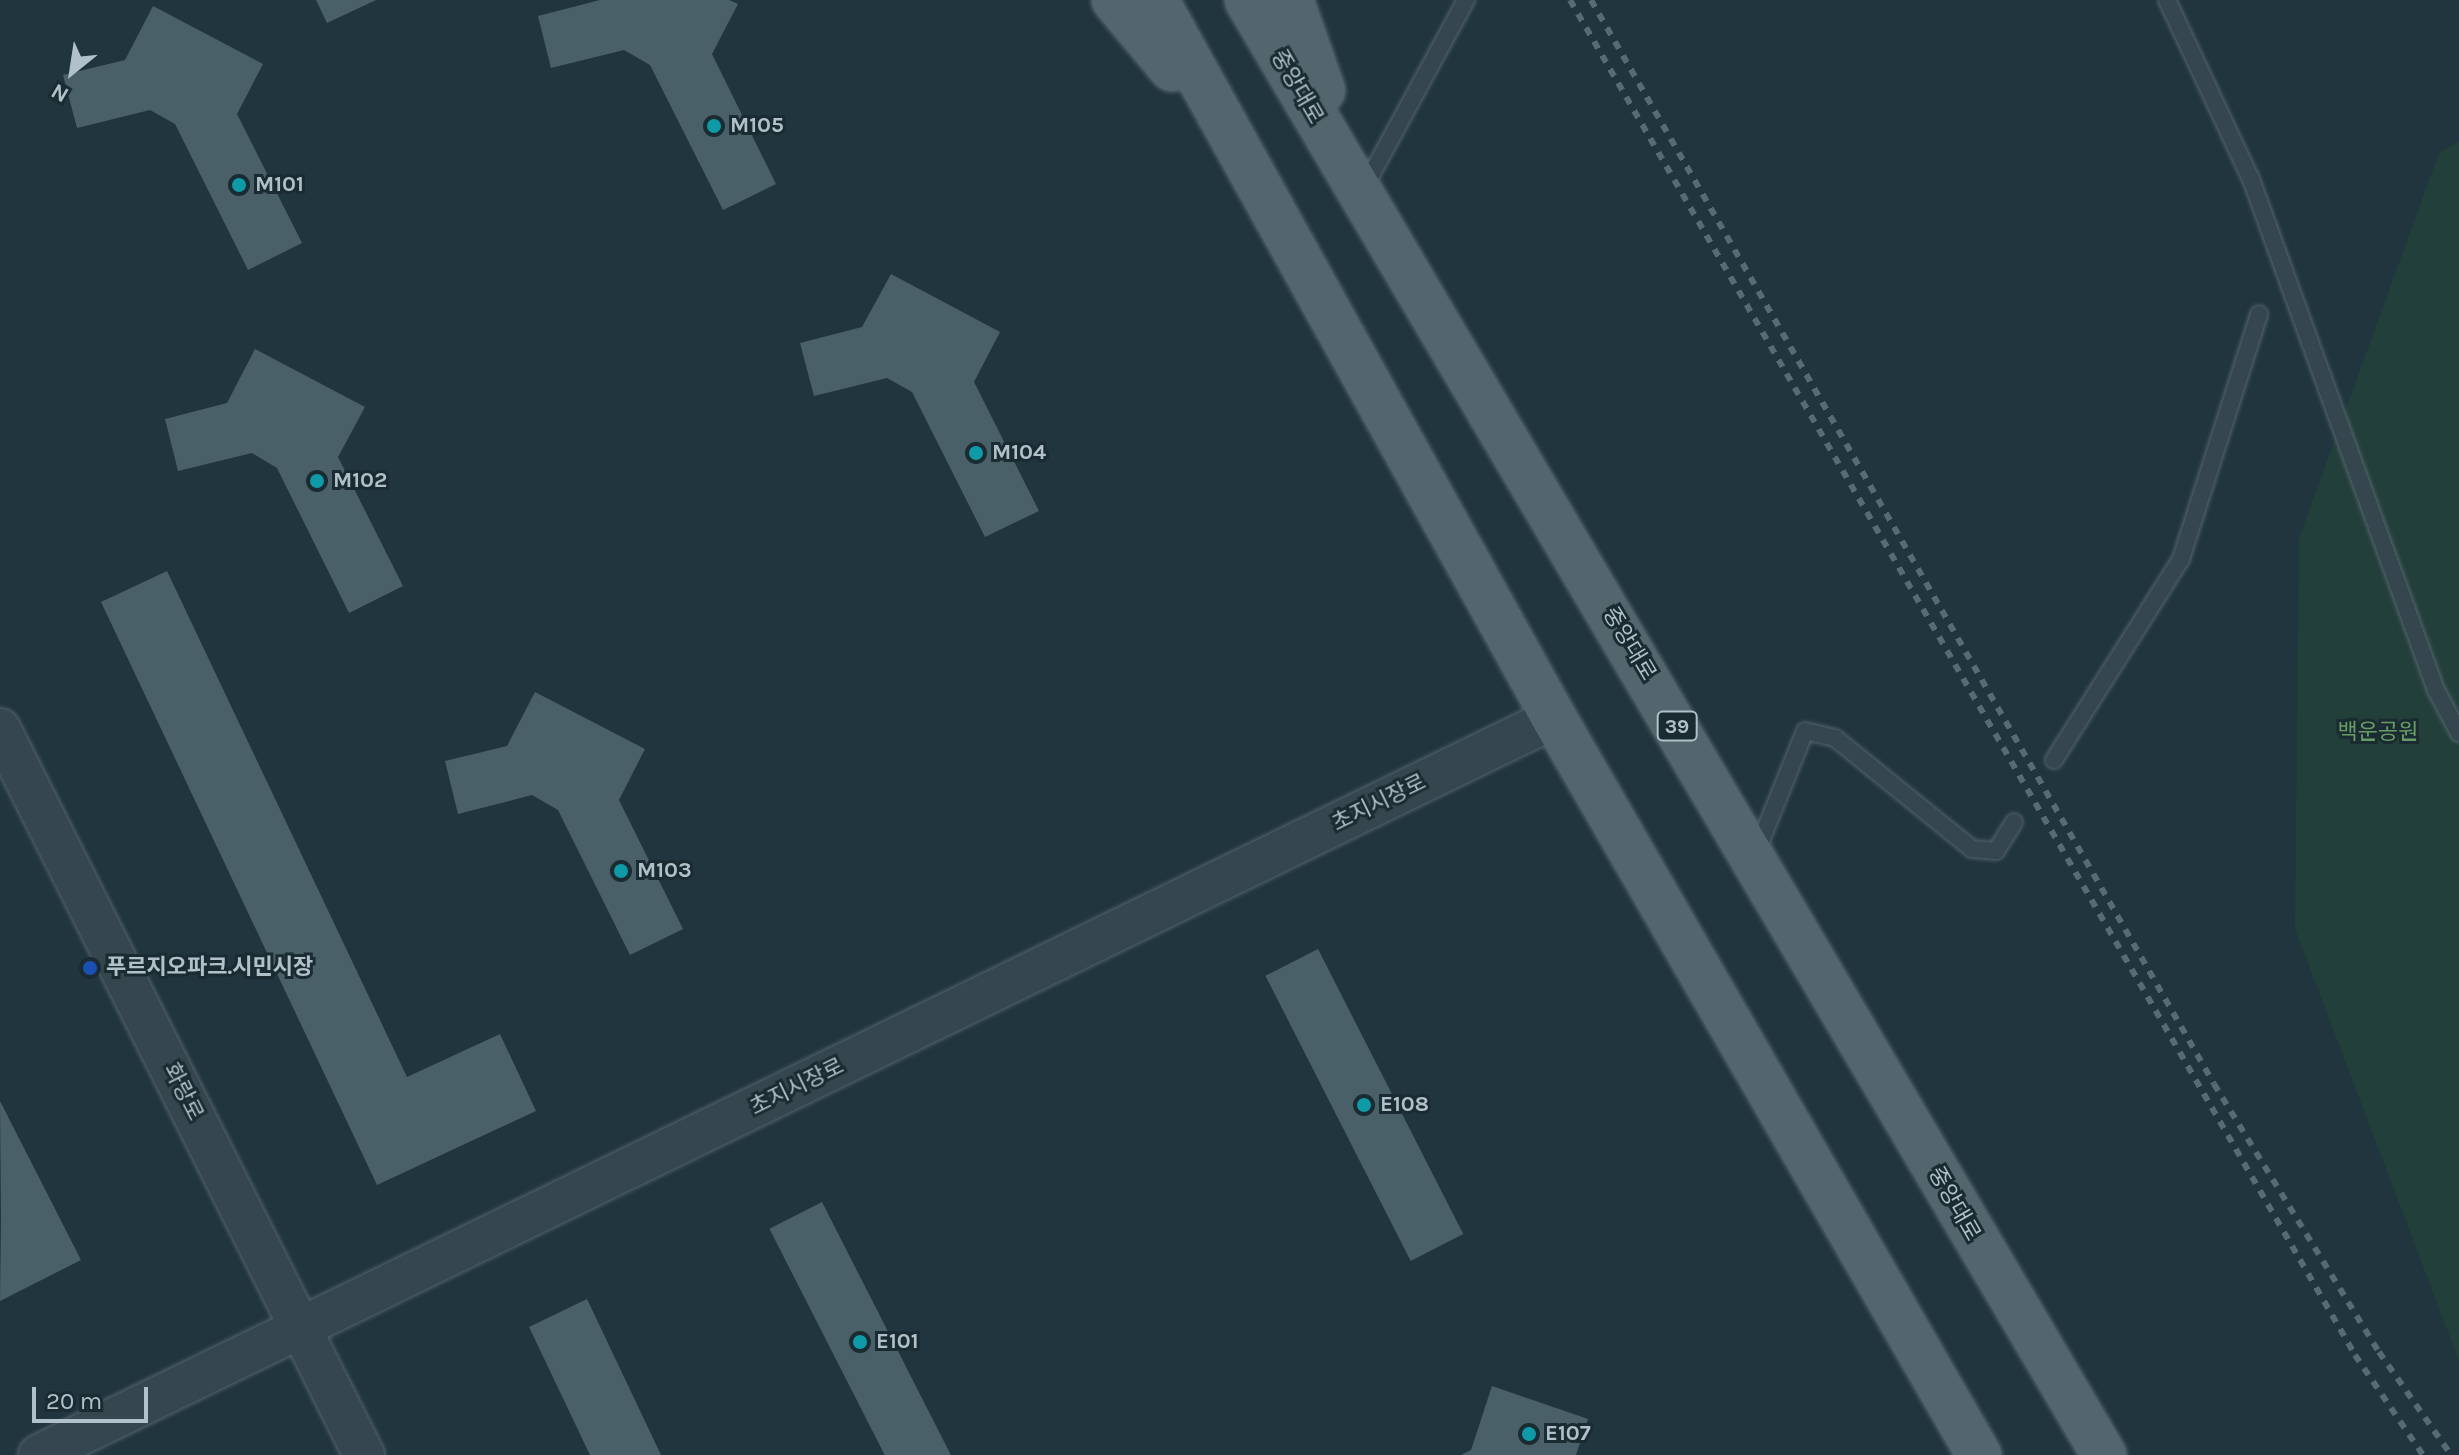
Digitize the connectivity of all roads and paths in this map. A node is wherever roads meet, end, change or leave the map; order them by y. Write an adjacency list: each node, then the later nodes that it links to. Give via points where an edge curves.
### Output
1 (1114, 0): 7 (main road)
2 (1156, 0): 7 (main road)
3 (1247, 0): 8 (main road, 중앙대로 / 39)
4 (1291, 0): 8 (main road)
5 (1466, 0): 8 (lane)
6 (2167, 0): 12 (lane, via 2251,179 2436,690)
7 (1235, 144): 10 (main road)
8 (1360, 195): 15 (main road, 중앙대로 / 39)
9 (2259, 314): 13 (lane, via 2181,559)
10 (1554, 718): 16 (street, 초지시장로); 19 (main road)
11 (0, 729): 16 (street, 화랑로)
12 (2459, 733)
13 (2054, 760)
14 (2014, 822): 15 (lane, via 1996,851 1972,849 1835,738 1805,731)
15 (1754, 858): 20 (main road, 중앙대로 / 39)
16 (301, 1328): 17 (street, 초지시장로); 18 (street, 화랑로)
17 (39, 1455)
18 (364, 1455)
19 (1979, 1455)
20 (2104, 1455)

